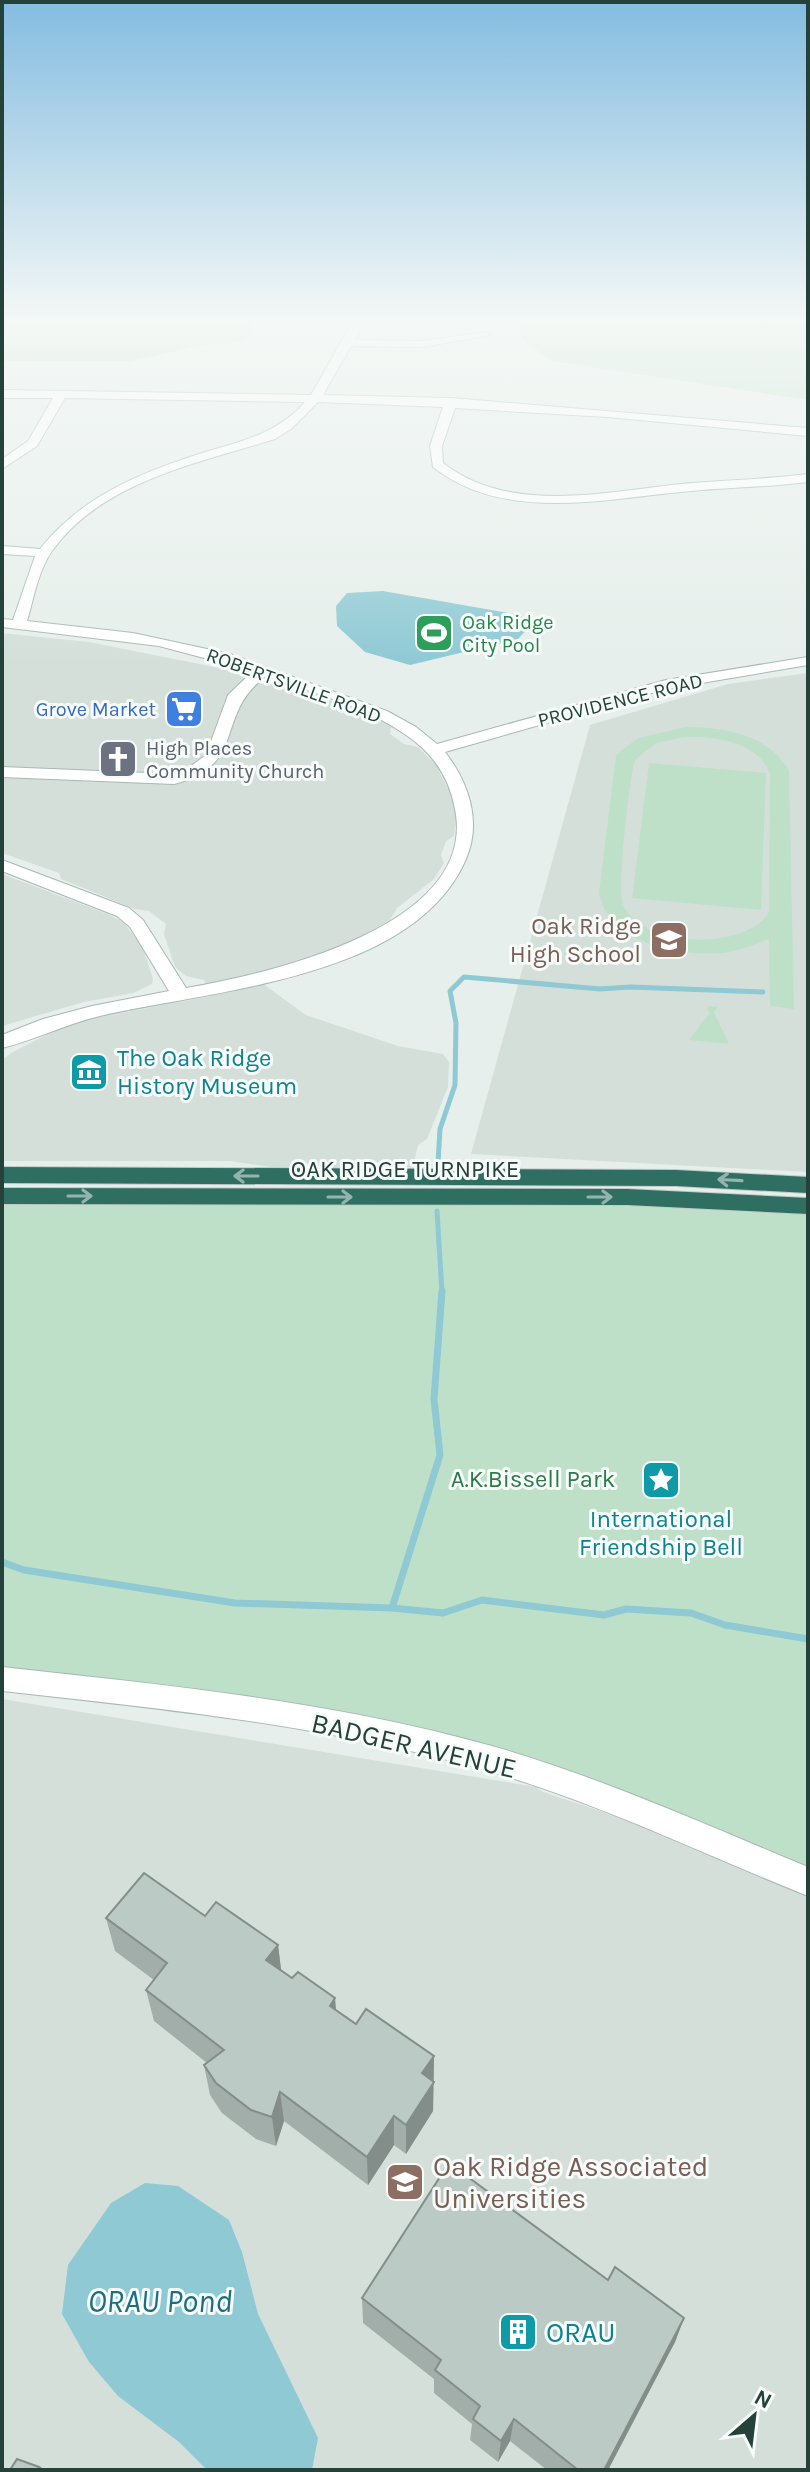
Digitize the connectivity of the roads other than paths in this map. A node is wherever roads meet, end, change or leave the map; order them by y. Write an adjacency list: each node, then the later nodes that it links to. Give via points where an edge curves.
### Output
1 (37, 436): 4 (street)
2 (270, 436): 7 (street, via 107,497 74,519)
3 (439, 436): 5 (street, via 437,464 452,478 488,492 557,498)
4 (2, 465)
5 (808, 478)
6 (2, 550): 7 (street)
7 (44, 553): 9 (street)
8 (2, 623): 9 (street, ROBERTSVILLE ROAD)
9 (19, 624): 11 (street, ROBERTSVILLE ROAD, via 156,641)
10 (808, 661): 12 (street, PROVIDENCE ROAD, via 647,691)
11 (264, 670): 12 (street, ROBERTSVILLE ROAD, via 389,718); 13 (street, via 236,695 211,763 195,773 174,779)
12 (435, 750): 15 (street, ROBERTSVILLE ROAD, via 461,791 466,826 457,861 426,902 394,927 321,962)
13 (2, 772)
14 (2, 865): 15 (street, via 123,912 137,924)
15 (180, 993): 16 (street, ROBERTSVILLE ROAD, via 57,1019)
16 (2, 1042)
17 (2, 1175): 18 (highway, OAK RIDGE TURNPIKE, one-way to 17, via 630,1177)
18 (808, 1185)
19 (2, 1196): 20 (highway, OAK RIDGE TURNPIKE, one-way to 20, via 611,1197)
20 (808, 1206)
21 (2, 1679): 22 (street, BADGER AVENUE, via 218,1704 356,1727 491,1759 592,1793)
22 (808, 1882)

